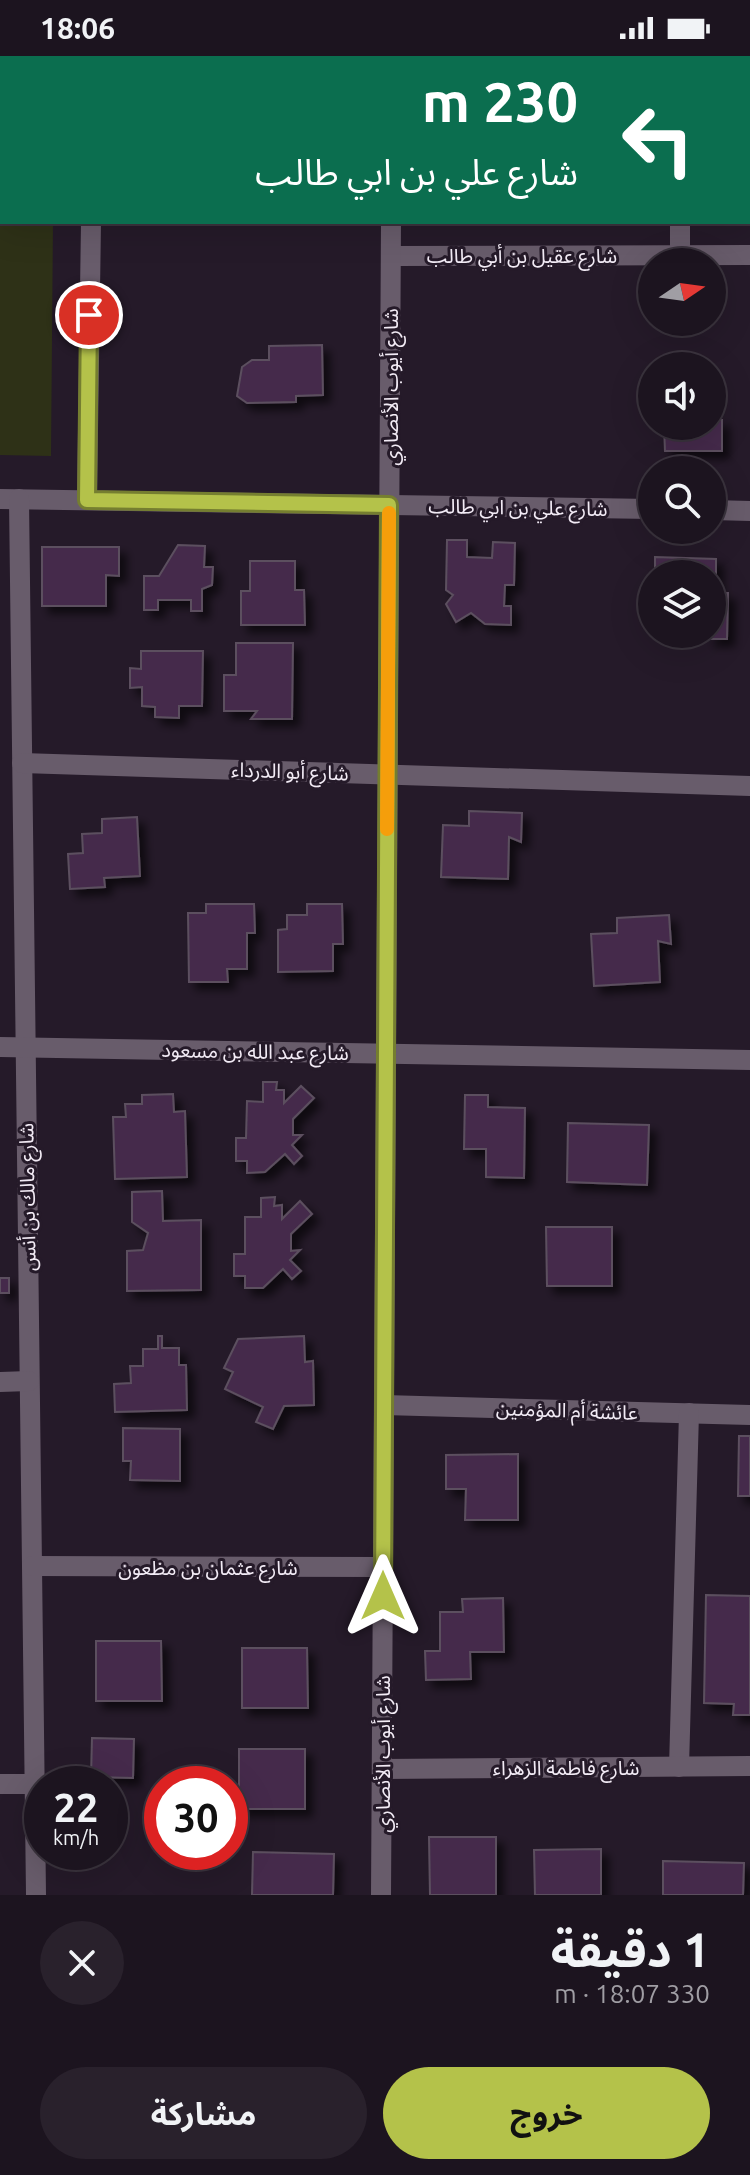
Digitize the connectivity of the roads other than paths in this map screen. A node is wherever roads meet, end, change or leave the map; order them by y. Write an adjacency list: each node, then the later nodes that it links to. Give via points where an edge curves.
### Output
1 (91, 224): 10 (street)
2 (391, 224): 8 (street, شارع أيوب الأنصاري)
3 (680, 224): 4 (street)
4 (680, 248)
5 (638, 255): 8 (street, شارع عقيل بن أبي طالب)
6 (726, 255): 7 (street, شارع عقيل بن أبي طالب)
7 (750, 255)
8 (391, 256): 11 (street, شارع أيوب الأنصاري)
9 (10, 499): 10 (street, شارع علي بن ابي طالب); 15 (street, شارع مالك بن أنس)
10 (87, 500): 11 (street, شارع علي بن ابي طالب)
11 (389, 505): 12 (street, شارع علي بن ابي طالب); 16 (street, شارع أيوب الأنصاري)
12 (638, 509)
13 (726, 510): 14 (street)
14 (750, 511)
15 (22, 763): 16 (street, شارع أبو الدرداء); 19 (street, شارع مالك بن أنس)
16 (388, 774): 17 (street, شارع أبو الدرداء); 20 (street, شارع أيوب الأنصاري)
17 (750, 786)
18 (0, 1047): 19 (street, شارع عبد الله بن مسعود)
19 (25, 1047): 20 (street, شارع عبد الله بن مسعود); 22 (street, شارع مالك بن أنس)
20 (386, 1053): 21 (street, شارع عبد الله بن مسعود); 24 (street, شارع أيوب الأنصاري)
21 (750, 1060)
22 (29, 1381): 23 (street); 27 (street, شارع مالك بن أنس)
23 (0, 1382)
24 (384, 1405): 25 (street, عائشة أم المؤمنين); 28 (street, شارع أيوب الأنصاري)
25 (689, 1413): 26 (street, عائشة أم المؤمنين); 31 (street)
26 (750, 1415)
27 (32, 1566): 28 (street, شارع عثمان بن مظعون); 29 (street, شارع مالك بن أنس)
28 (383, 1567): 32 (street, شارع أيوب الأنصاري)
29 (35, 1766)
30 (750, 1766): 31 (street, شارع فاطمة الزهراء)
31 (679, 1767): 32 (street, شارع فاطمة الزهراء)
32 (382, 1769): 37 (street, شارع أيوب الأنصاري)
33 (0, 1784): 34 (street)
34 (24, 1784)
35 (36, 1870): 36 (street, شارع مالك بن أنس)
36 (36, 1895)
37 (381, 1895)

